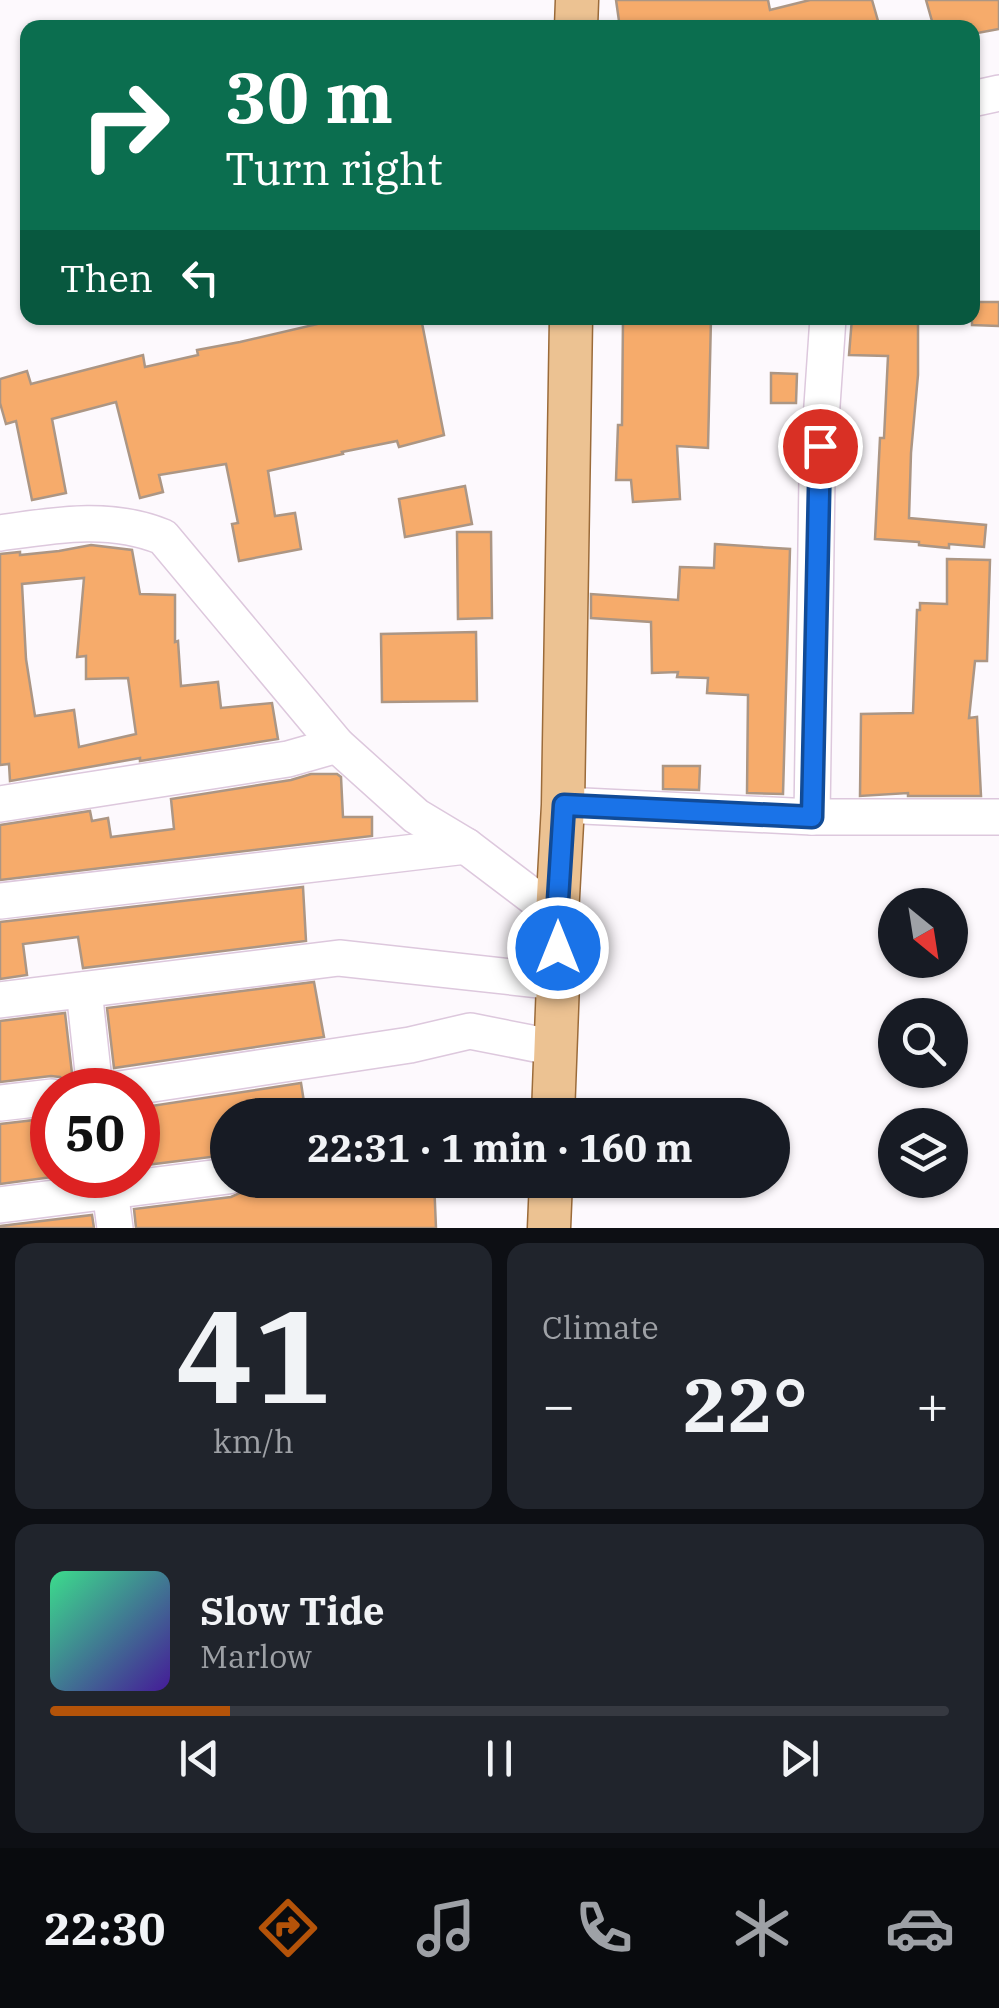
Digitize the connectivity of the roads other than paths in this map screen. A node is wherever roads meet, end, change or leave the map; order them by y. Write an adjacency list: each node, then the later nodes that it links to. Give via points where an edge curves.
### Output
1 (571, 325): 6 (main road)
2 (828, 325): 7 (street)
3 (0, 533): 4 (street, via 70,523 138,527 163,537)
4 (337, 745): 5 (street, via 288,760); 9 (street, via 416,816)
5 (0, 804)
6 (564, 805): 7 (street); 11 (main road)
7 (812, 817): 8 (street)
8 (999, 817)
9 (466, 846): 10 (street); 11 (street)
10 (0, 901)
11 (557, 916): 12 (main road)
12 (558, 982): 13 (street, via 339,958); 15 (main road)
13 (84, 990): 14 (street); 16 (street)
14 (0, 1000)
15 (556, 1048): 17 (street, via 470,1032); 18 (main road)
16 (93, 1068)
17 (160, 1083)
18 (554, 1098)
19 (30, 1100): 20 (street)
20 (0, 1103)
21 (210, 1177): 22 (street)
22 (160, 1180)
23 (35, 1198): 26 (street)
24 (111, 1198): 27 (street)
25 (550, 1198): 28 (main road)
26 (0, 1205)
27 (115, 1228)
28 (549, 1228)

